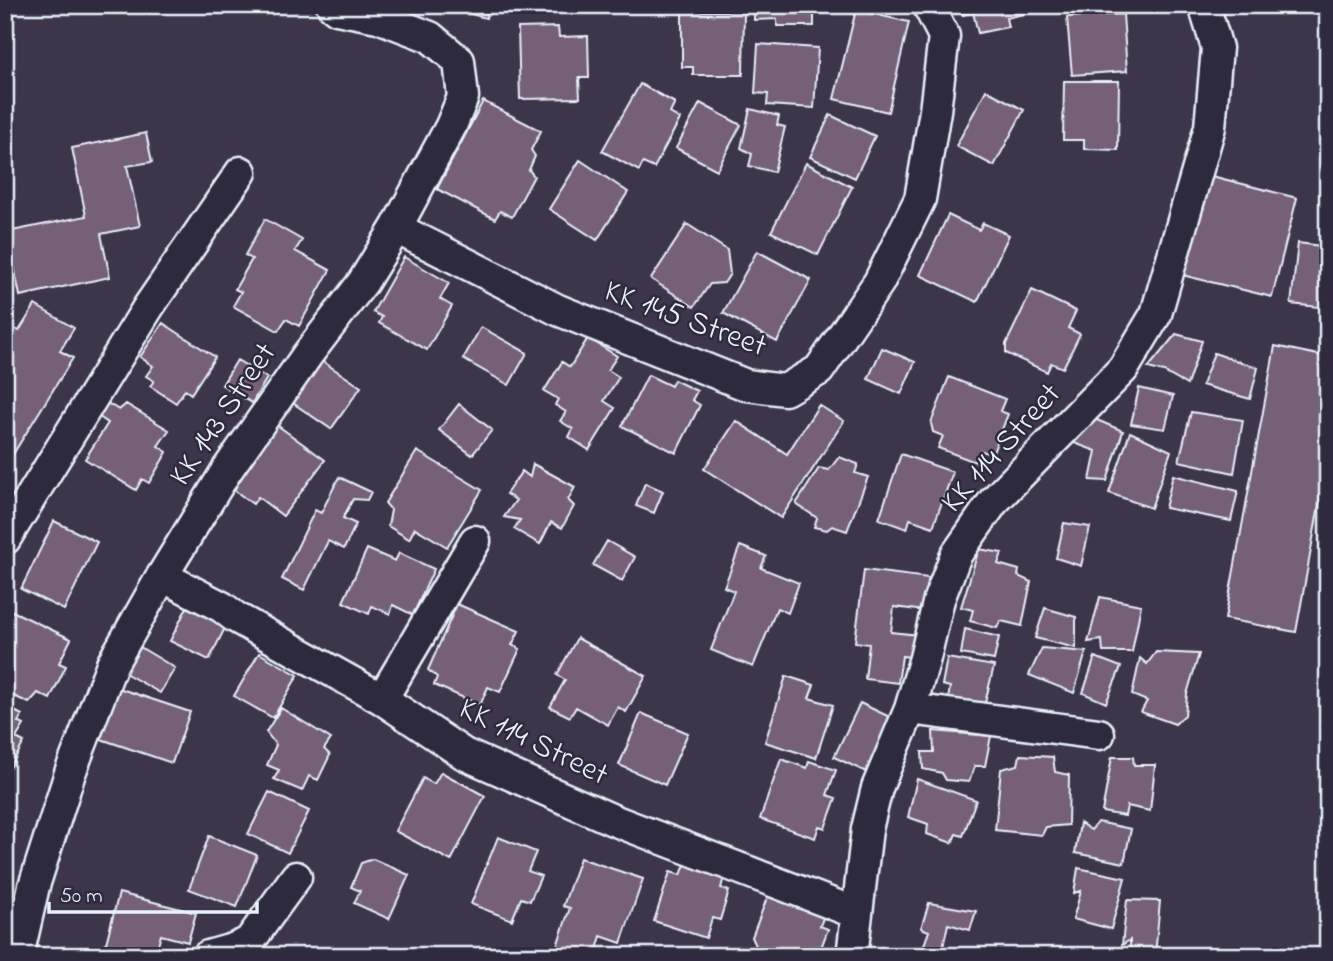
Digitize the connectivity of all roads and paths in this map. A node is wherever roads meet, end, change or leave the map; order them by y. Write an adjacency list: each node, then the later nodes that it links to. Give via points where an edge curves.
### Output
1 (332, 5): 5 (street, KK 143 Street, via 430,37 459,61 463,97)
2 (928, 5): 5 (street, KK 145 Street, via 944,36 920,199 879,282 819,370 785,390 746,385 558,310)
3 (1203, 5): 10 (street, KK 114 Street, via 1217,48 1210,127 1156,314 1123,369 993,502 956,555 939,599)
4 (241, 172): 6 (street, via 149,306)
5 (396, 228): 8 (street, KK 143 Street, via 363,282 227,470)
6 (5, 539)
7 (475, 541): 9 (street)
8 (162, 576): 9 (street, KK 114 Street); 14 (street, KK 143 Street, via 112,664 70,773 34,886)
9 (383, 699): 13 (street, KK 114 Street, via 464,754 613,820)
10 (910, 709): 11 (street); 13 (street, KK 114 Street, via 877,788)
11 (1099, 734)
12 (296, 877): 15 (street, via 248,942)
13 (856, 913): 16 (street, KK 114 Street)
14 (18, 956)
15 (208, 956)
16 (852, 956)

